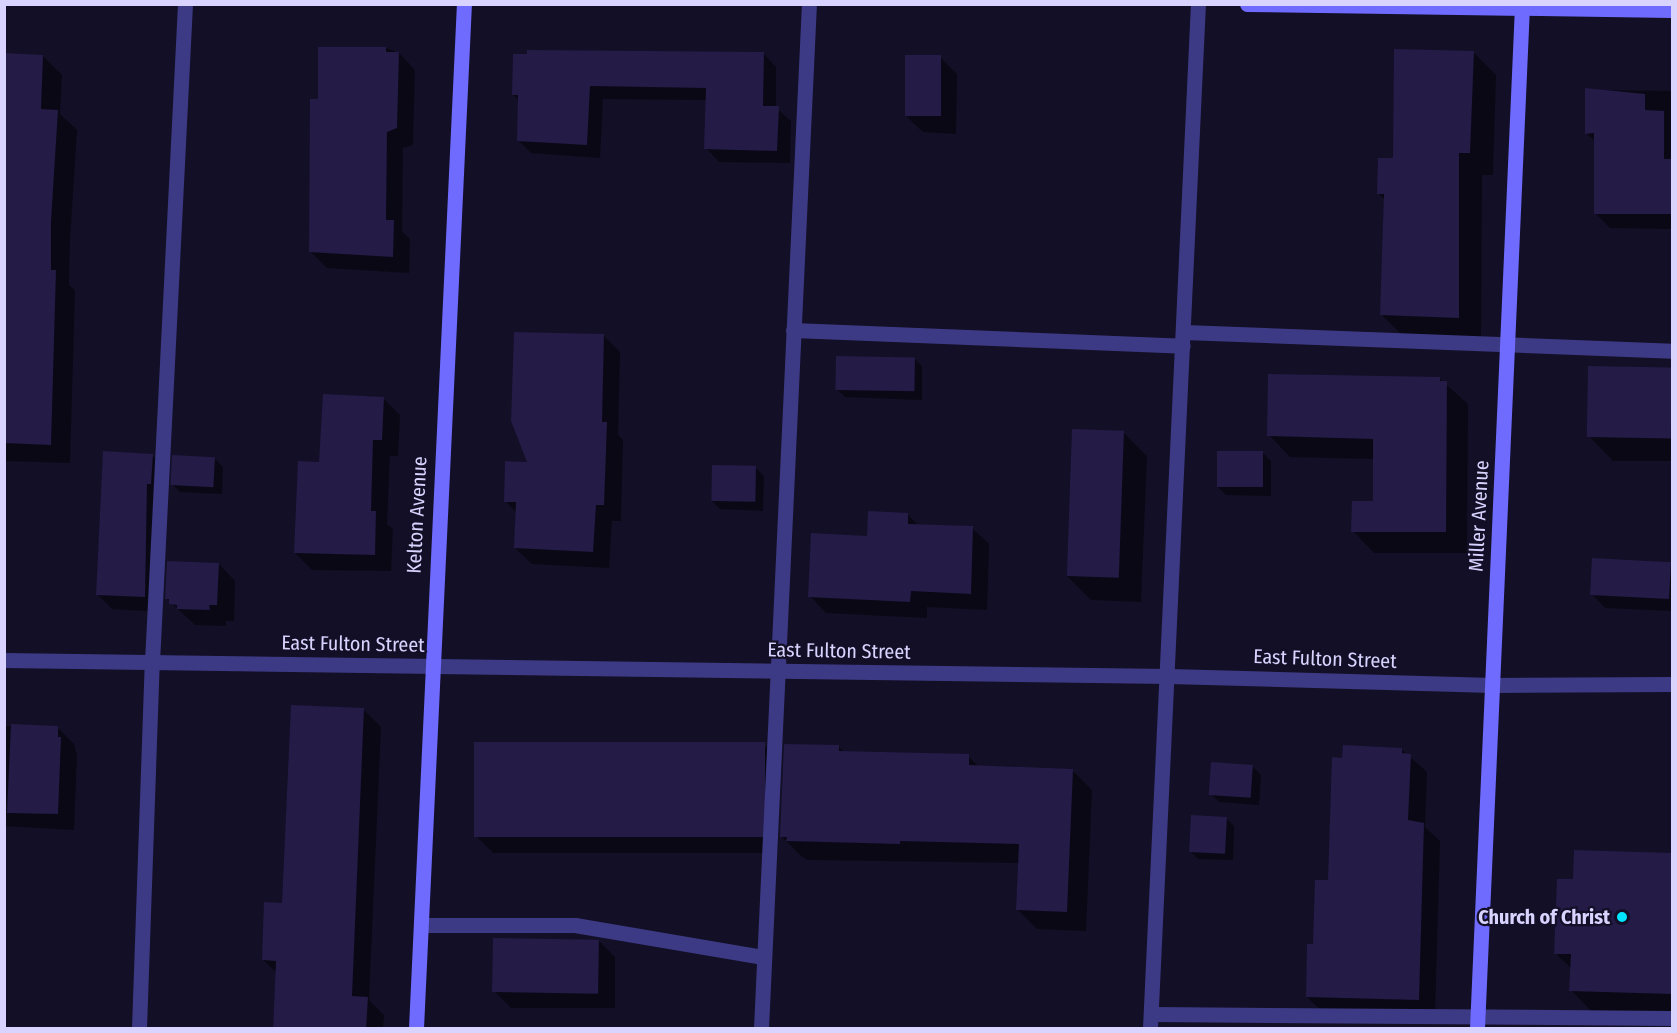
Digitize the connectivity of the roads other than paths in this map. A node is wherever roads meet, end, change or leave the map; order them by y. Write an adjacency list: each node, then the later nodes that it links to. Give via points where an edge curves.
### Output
1 (185, 4): 13 (street)
2 (464, 4): 14 (main road, Kelton Avenue)
3 (809, 4): 8 (street)
4 (1198, 4): 9 (street)
5 (1247, 4): 6 (main road)
6 (1522, 6): 7 (main road); 10 (main road, Miller Avenue)
7 (1672, 10)
8 (793, 330): 9 (street); 15 (street)
9 (1183, 339): 10 (street); 16 (street)
10 (1508, 344): 11 (street); 18 (main road, Miller Avenue)
11 (1672, 351)
12 (4, 660): 13 (street, East Fulton Street)
13 (152, 662): 14 (street, East Fulton Street); 24 (street)
14 (431, 666): 15 (street, East Fulton Street); 19 (main road, Kelton Avenue)
15 (776, 671): 16 (street, East Fulton Street); 20 (street)
16 (1169, 676): 18 (street, East Fulton Street); 22 (street)
17 (1672, 684): 18 (street, East Fulton Street)
18 (1492, 685): 23 (main road, Miller Avenue)
19 (421, 925): 20 (street, via 575,925); 25 (main road, Kelton Avenue)
20 (763, 957): 26 (street)
21 (1672, 1018): 23 (street)
22 (1151, 1021): 23 (street)
23 (1478, 1022)
24 (139, 1029)
25 (416, 1029)
26 (761, 1029)

